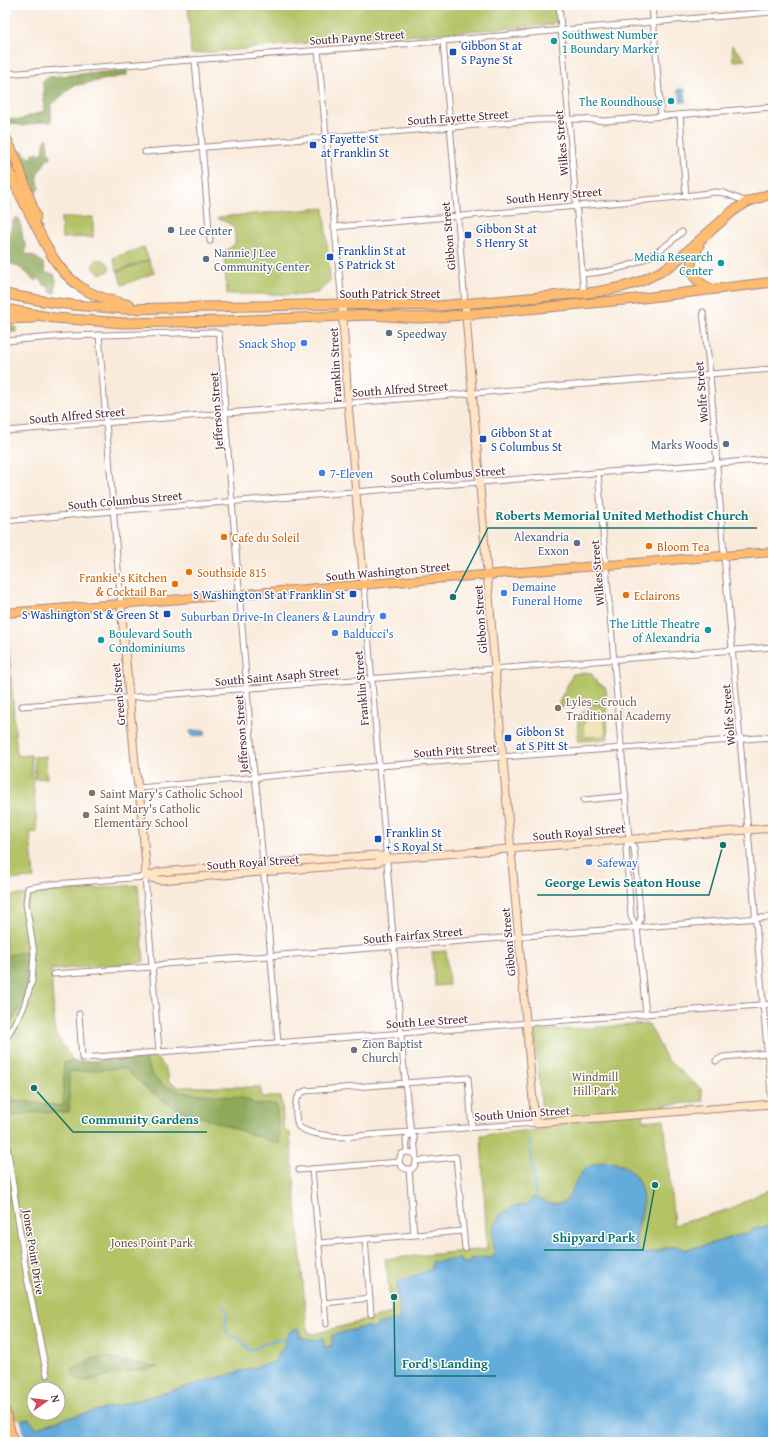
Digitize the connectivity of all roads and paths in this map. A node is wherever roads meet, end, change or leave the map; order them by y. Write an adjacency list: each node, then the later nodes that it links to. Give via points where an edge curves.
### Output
1 (560, 5): 5 (street, Wilkes Street)
2 (652, 5): 4 (street)
3 (773, 12): 4 (street, South Payne Street)
4 (653, 22): 5 (street, South Payne Street); 12 (street)
5 (561, 30): 6 (street, South Payne Street); 13 (street, Wilkes Street)
6 (443, 41): 7 (street, South Payne Street); 14 (street, Gibbon Street)
7 (318, 50): 8 (street, South Payne Street); 16 (street, Franklin Street)
8 (195, 60): 9 (street, South Payne Street); 17 (street)
9 (5, 74)
10 (771, 107): 11 (street, South Fayette Street)
11 (680, 115): 12 (street, South Fayette Street); 21 (street)
12 (661, 116): 13 (street, South Fayette Street, via 605,121)
13 (569, 119): 14 (street, South Fayette Street); 24 (street, Wilkes Street)
14 (450, 127): 16 (street, South Fayette Street); 26 (street, Gibbon Street)
15 (5, 136): 31 (highway, via 16,159)
16 (326, 137): 17 (street, South Fayette Street); 27 (street, Franklin Street)
17 (203, 146): 18 (street, South Fayette Street); 30 (street)
18 (145, 152)
19 (5, 163): 31 (highway)
20 (773, 193): 23 (highway)
21 (686, 197): 23 (street, South Henry Street, via 716,192); 24 (street, South Henry Street)
22 (5, 201): 25 (highway)
23 (747, 202): 29 (highway, South Patrick Street)
24 (576, 205): 26 (street, South Henry Street); 32 (street, Wilkes Street)
25 (5, 206)
26 (457, 216): 27 (street, South Henry Street); 38 (street, Gibbon Street)
27 (334, 227): 37 (street, Franklin Street)
28 (682, 232): 32 (street, via 650,257 634,264 616,270)
29 (706, 234): 34 (highway, via 691,260 690,267 698,282); 35 (highway, South Patrick Street, via 674,263 650,277 622,287)
30 (210, 241)
31 (46, 247): 40 (highway, via 58,266 86,290 118,302)
32 (582, 274): 35 (street, Wilkes Street)
33 (773, 282): 34 (highway, South Patrick Street)
34 (711, 289): 39 (highway, South Patrick Street)
35 (583, 293): 38 (highway, South Patrick Street); 39 (street, Wilkes Street)
36 (5, 294): 40 (highway, South Patrick Street, via 73,305)
37 (342, 304): 38 (highway, South Patrick Street); 40 (highway, South Patrick Street); 44 (street, Franklin Street)
38 (465, 304): 43 (street, Gibbon Street)
39 (584, 304): 43 (highway, South Patrick Street)
40 (148, 308)
41 (5, 309): 45 (highway, South Patrick Street)
42 (703, 312): 50 (street, Wolfe Street)
43 (466, 315): 44 (highway, South Patrick Street, via 417,318); 51 (street, Gibbon Street)
44 (343, 316): 45 (highway, South Patrick Street, via 154,323); 52 (street, Franklin Street)
45 (54, 318): 46 (highway)
46 (5, 319)
47 (99, 335): 48 (street); 53 (street, Jefferson Street, via 214,332 219,334); 54 (street, Green Street)
48 (5, 341)
49 (773, 369): 50 (street, South Alfred Street)
50 (710, 374): 51 (street, South Alfred Street); 57 (street, Wolfe Street)
51 (472, 394): 52 (street, South Alfred Street); 59 (street, Gibbon Street)
52 (348, 403): 53 (street, South Alfred Street); 60 (street, Franklin Street)
53 (225, 413): 54 (street, South Alfred Street); 61 (street, Jefferson Street)
54 (106, 423): 55 (street, South Alfred Street); 62 (street, Green Street)
55 (5, 431)
56 (773, 459): 57 (street, South Columbus Street)
57 (718, 463): 58 (street, South Columbus Street); 65 (street, Wolfe Street)
58 (598, 472): 59 (street, South Columbus Street); 66 (street, Wilkes Street)
59 (480, 482): 60 (street, South Columbus Street); 67 (street, Gibbon Street)
60 (356, 492): 61 (street, South Columbus Street); 68 (street, Franklin Street)
61 (233, 502): 62 (street, South Columbus Street); 69 (street, Jefferson Street)
62 (114, 511): 63 (street, South Columbus Street); 70 (street, Green Street)
63 (5, 521)
64 (773, 552): 65 (main road, South Washington Street)
65 (724, 556): 66 (main road, South Washington Street); 73 (street, Wolfe Street)
66 (606, 566): 67 (main road, South Washington Street); 74 (street, Wilkes Street)
67 (487, 576): 68 (main road, South Washington Street); 75 (street, Gibbon Street)
68 (364, 585): 69 (main road, South Washington Street); 76 (street, Franklin Street)
69 (240, 595): 70 (main road, South Washington Street); 77 (street, Jefferson Street)
70 (122, 605): 71 (main road, South Washington Street); 78 (street, Green Street)
71 (5, 613)
72 (773, 647): 73 (street, South Saint Asaph Street)
73 (732, 650): 74 (street, South Saint Asaph Street); 81 (street, Wolfe Street)
74 (614, 659): 75 (street, South Saint Asaph Street); 82 (street, Wilkes Street)
75 (495, 669): 76 (street, South Saint Asaph Street); 83 (street, Gibbon Street)
76 (372, 679): 77 (street, South Saint Asaph Street); 84 (street, Franklin Street)
77 (247, 688): 78 (street, South Saint Asaph Street); 85 (street, Jefferson Street)
78 (129, 698): 79 (street, South Saint Asaph Street); 86 (street, Green Street)
79 (22, 706)
80 (773, 737): 81 (street, South Pitt Street)
81 (740, 739): 82 (street, South Pitt Street); 90 (street, Wolfe Street)
82 (622, 748): 83 (street, South Pitt Street); 87 (street, Wilkes Street)
83 (502, 757): 84 (street, South Pitt Street); 92 (street, Gibbon Street)
84 (379, 766): 85 (street, South Pitt Street); 93 (street, Franklin Street)
85 (254, 778): 86 (street, South Pitt Street); 94 (street, Jefferson Street)
86 (139, 788): 96 (street, Green Street, via 146,865)
87 (626, 796): 88 (street); 91 (street, Wilkes Street)
88 (584, 800)
89 (773, 828): 90 (street, South Royal Street)
90 (748, 830): 91 (street, South Royal Street); 98 (street, Wolfe Street)
91 (629, 839): 92 (street, South Royal Street); 99 (street, Wilkes Street, via 626,849 631,917); 99 (street, Wilkes Street, via 634,848 641,918)
92 (511, 848): 93 (street, South Royal Street); 100 (street, Gibbon Street)
93 (387, 858): 94 (street, South Royal Street, via 376,855); 95 (street, South Royal Street, via 376,863); 101 (street, Franklin Street)
94 (264, 864): 95 (street, Jefferson Street); 96 (street, South Royal Street, via 159,872)
95 (264, 872): 96 (street, South Royal Street, via 160,880); 102 (street, Jefferson Street)
96 (144, 877): 103 (street, Green Street); 111 (street, South Royal Street, via 28,888 26,903 34,953 32,981 23,1009)
97 (773, 917): 98 (street, South Fairfax Street)
98 (755, 918): 99 (street, South Fairfax Street); 106 (street, Wolfe Street)
99 (637, 927): 100 (street, South Fairfax Street); 108 (street, Wilkes Street)
100 (518, 936): 101 (street, South Fairfax Street); 109 (street, Gibbon Street)
101 (394, 946): 102 (street, South Fairfax Street); 110 (street, Franklin Street)
102 (271, 957): 103 (street, South Fairfax Street); 112 (street, Jefferson Street)
103 (152, 967): 104 (street, South Fairfax Street); 113 (street, Green Street)
104 (54, 974)
105 (773, 1004): 106 (street, South Lee Street)
106 (763, 1005): 108 (street, South Lee Street); 114 (street, Wolfe Street)
107 (79, 1014): 113 (street, South Lee Street, via 82,1058)
108 (646, 1014): 109 (street, South Lee Street)
109 (526, 1023): 110 (street, South Lee Street); 119 (street, Gibbon Street)
110 (401, 1033): 112 (street, South Lee Street); 116 (street, Franklin Street)
111 (5, 1040)
112 (278, 1042): 113 (street, South Lee Street)
113 (159, 1052)
114 (767, 1053): 115 (street, via 723,1057); 117 (street, Wolfe Street)
115 (716, 1061)
116 (405, 1082): 120 (street, via 468,1078); 122 (street, Franklin Street); 122 (street, South Union Street, via 305,1090 295,1102 298,1126 316,1133 340,1137)
117 (772, 1104): 118 (street, Wolfe Street); 119 (street, South Union Street)
118 (773, 1116)
119 (535, 1123): 120 (street, South Union Street)
120 (472, 1127): 122 (street, South Union Street)
121 (5, 1132): 138 (street, Jones Point Drive, via 27,1278)
122 (411, 1133): 123 (street, Franklin Street, via 406,1139); 124 (street, Franklin Street, via 414,1137)
123 (407, 1152): 124 (street, via 413,1153); 125 (street, via 401,1154)
124 (416, 1160): 127 (street, via 414,1167); 129 (street, via 456,1157)
125 (399, 1162): 126 (street); 127 (street, via 402,1168)
126 (312, 1169): 128 (street); 132 (street)
127 (409, 1169): 130 (street)
128 (299, 1170)
129 (463, 1231): 130 (street); 133 (street)
130 (414, 1235): 131 (street)
131 (365, 1239): 132 (street); 134 (street)
132 (319, 1243): 135 (street)
133 (465, 1248)
134 (370, 1298): 135 (street); 136 (street)
135 (324, 1303): 137 (street)
136 (371, 1314)
137 (326, 1324)
138 (47, 1375)
139 (5, 1412): 140 (highway)
140 (13, 1442)

